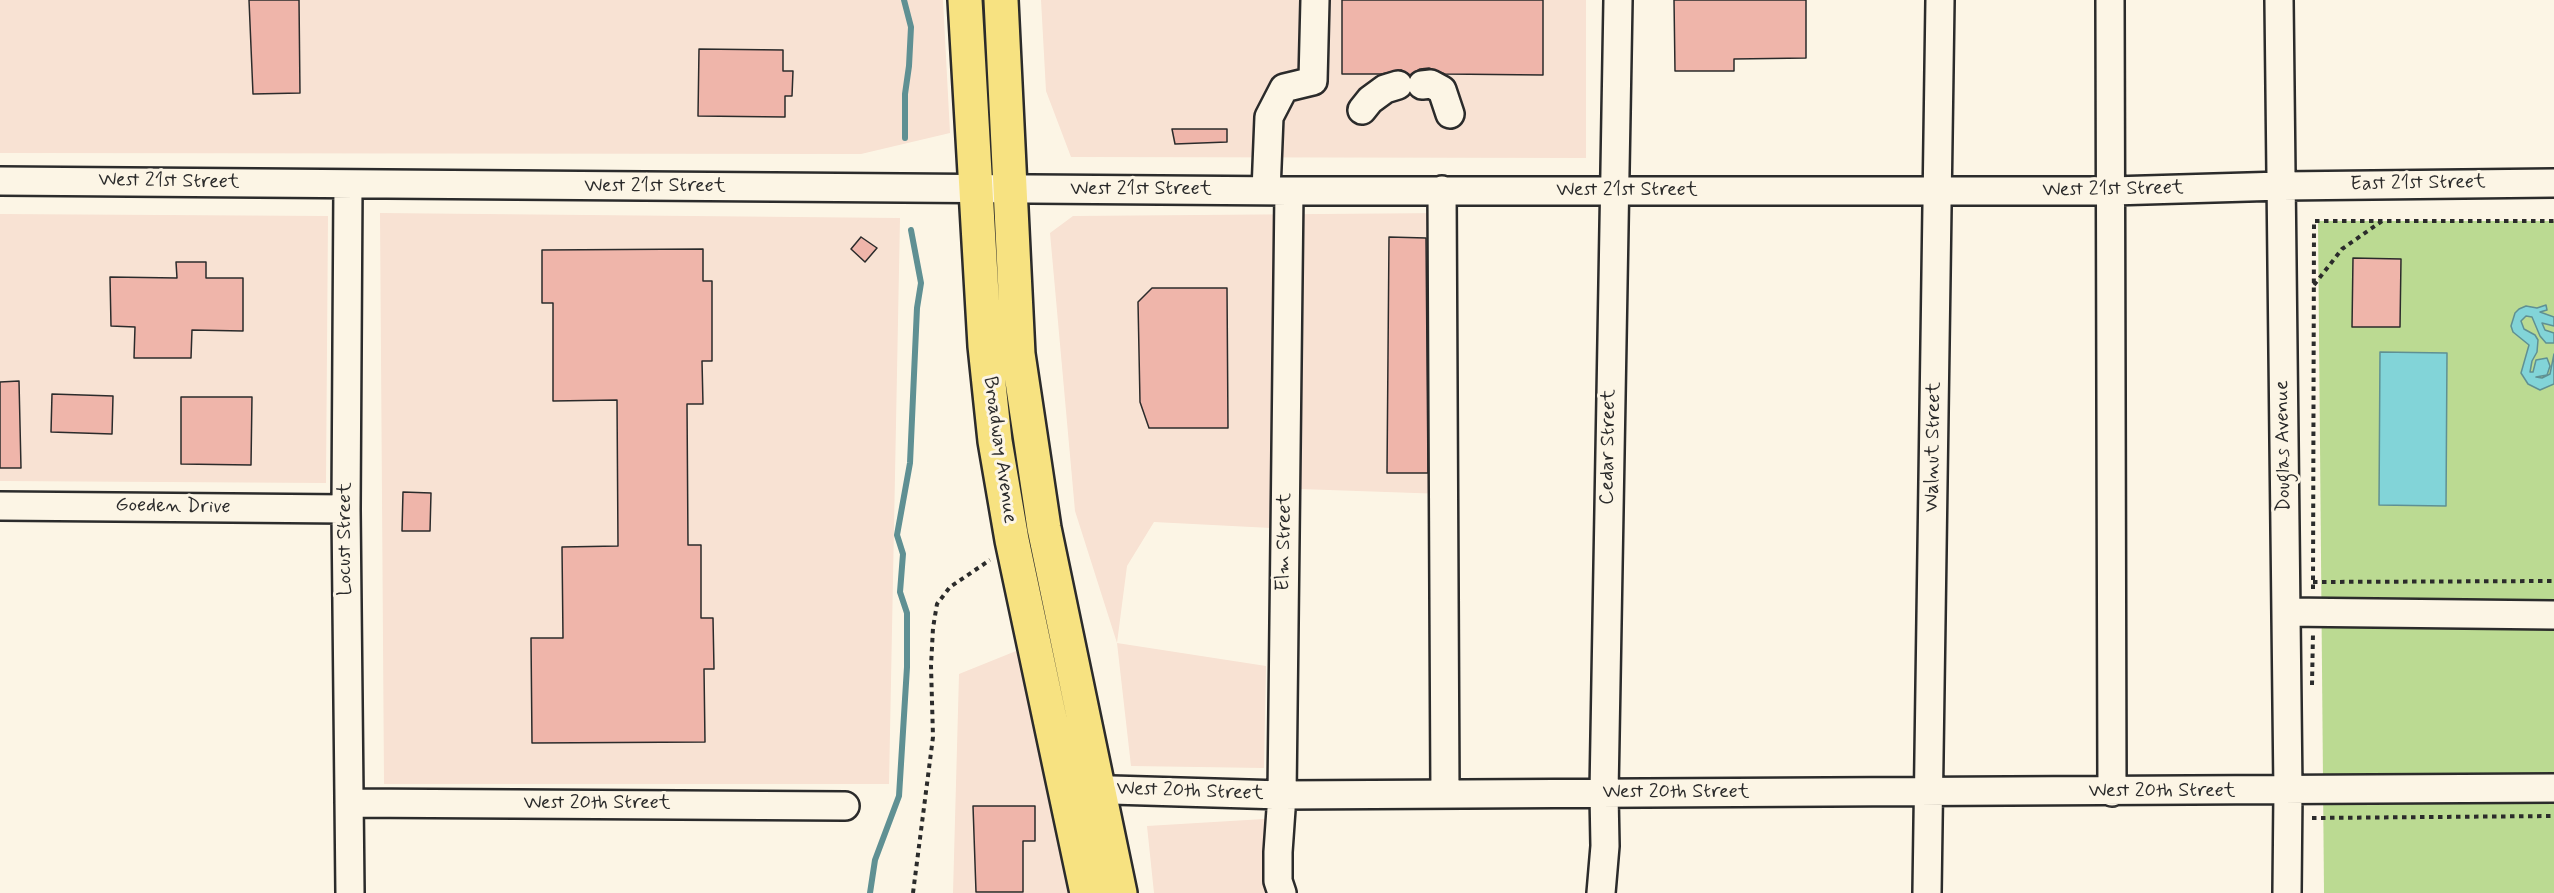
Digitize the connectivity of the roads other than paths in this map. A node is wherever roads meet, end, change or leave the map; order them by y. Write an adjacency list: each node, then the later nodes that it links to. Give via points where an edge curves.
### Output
1 (965, 0): 14 (highway, Broadway Avenue)
2 (1001, 0): 15 (highway, Broadway Avenue)
3 (1315, 0): 17 (street, Elm Street, via 1313,81 1298,85 1283,110)
4 (1618, 0): 18 (street, Cedar Street)
5 (1940, 0): 19 (street, Walnut Street)
6 (2110, 0): 20 (street)
7 (2279, 0): 13 (street, Douglas Avenue)
8 (1362, 110): 9 (street, via 1385,89 1431,84 1442,90)
9 (1450, 114)
10 (0, 181): 12 (street, West 21st Street)
11 (2554, 183): 13 (street, East 21st Street)
12 (348, 184): 14 (street, West 21st Street); 22 (street, Locust Street)
13 (2282, 186): 20 (street, West 21st Street); 23 (street, Douglas Avenue)
14 (975, 189): 15 (street, West 21st Street); 25 (highway, Broadway Avenue, via 995,441)
15 (1010, 190): 17 (street, West 21st Street); 27 (highway, Broadway Avenue, via 1018,354 1029,435 1044,528)
16 (1442, 190): 17 (street, West 21st Street); 18 (street, West 21st Street); 32 (street)
17 (1279, 191): 33 (street, Elm Street)
18 (1613, 191): 19 (street, West 21st Street); 31 (street, Cedar Street)
19 (1938, 191): 20 (street, West 21st Street); 29 (street, Walnut Street)
20 (2112, 191): 30 (street)
21 (0, 506): 22 (street, Goeden Drive)
22 (346, 509): 34 (street, Locust Street)
23 (2286, 612): 24 (street); 28 (street, Douglas Avenue)
24 (2554, 615)
25 (1065, 788): 27 (street, West 20th Street); 37 (highway, Broadway Avenue)
26 (2554, 788): 28 (street, West 20th Street)
27 (1100, 789): 33 (street, West 20th Street); 38 (highway, Broadway Avenue)
28 (2300, 791): 30 (street, West 20th Street); 42 (street, Douglas Avenue)
29 (1928, 792): 30 (street, West 20th Street); 31 (street, West 20th Street); 41 (street, Walnut Street)
30 (2112, 792)
31 (1604, 793): 32 (street, West 20th Street); 40 (street, Cedar Street)
32 (1445, 794): 33 (street, West 20th Street)
33 (1282, 795): 39 (street, Elm Street, via 1278,881)
34 (349, 803): 35 (street, West 20th Street); 36 (street, Locust Street)
35 (845, 806)
36 (350, 893)
37 (1087, 893)
38 (1120, 893)
39 (1282, 893)
40 (1601, 893)
41 (1927, 893)
42 (2287, 893)

